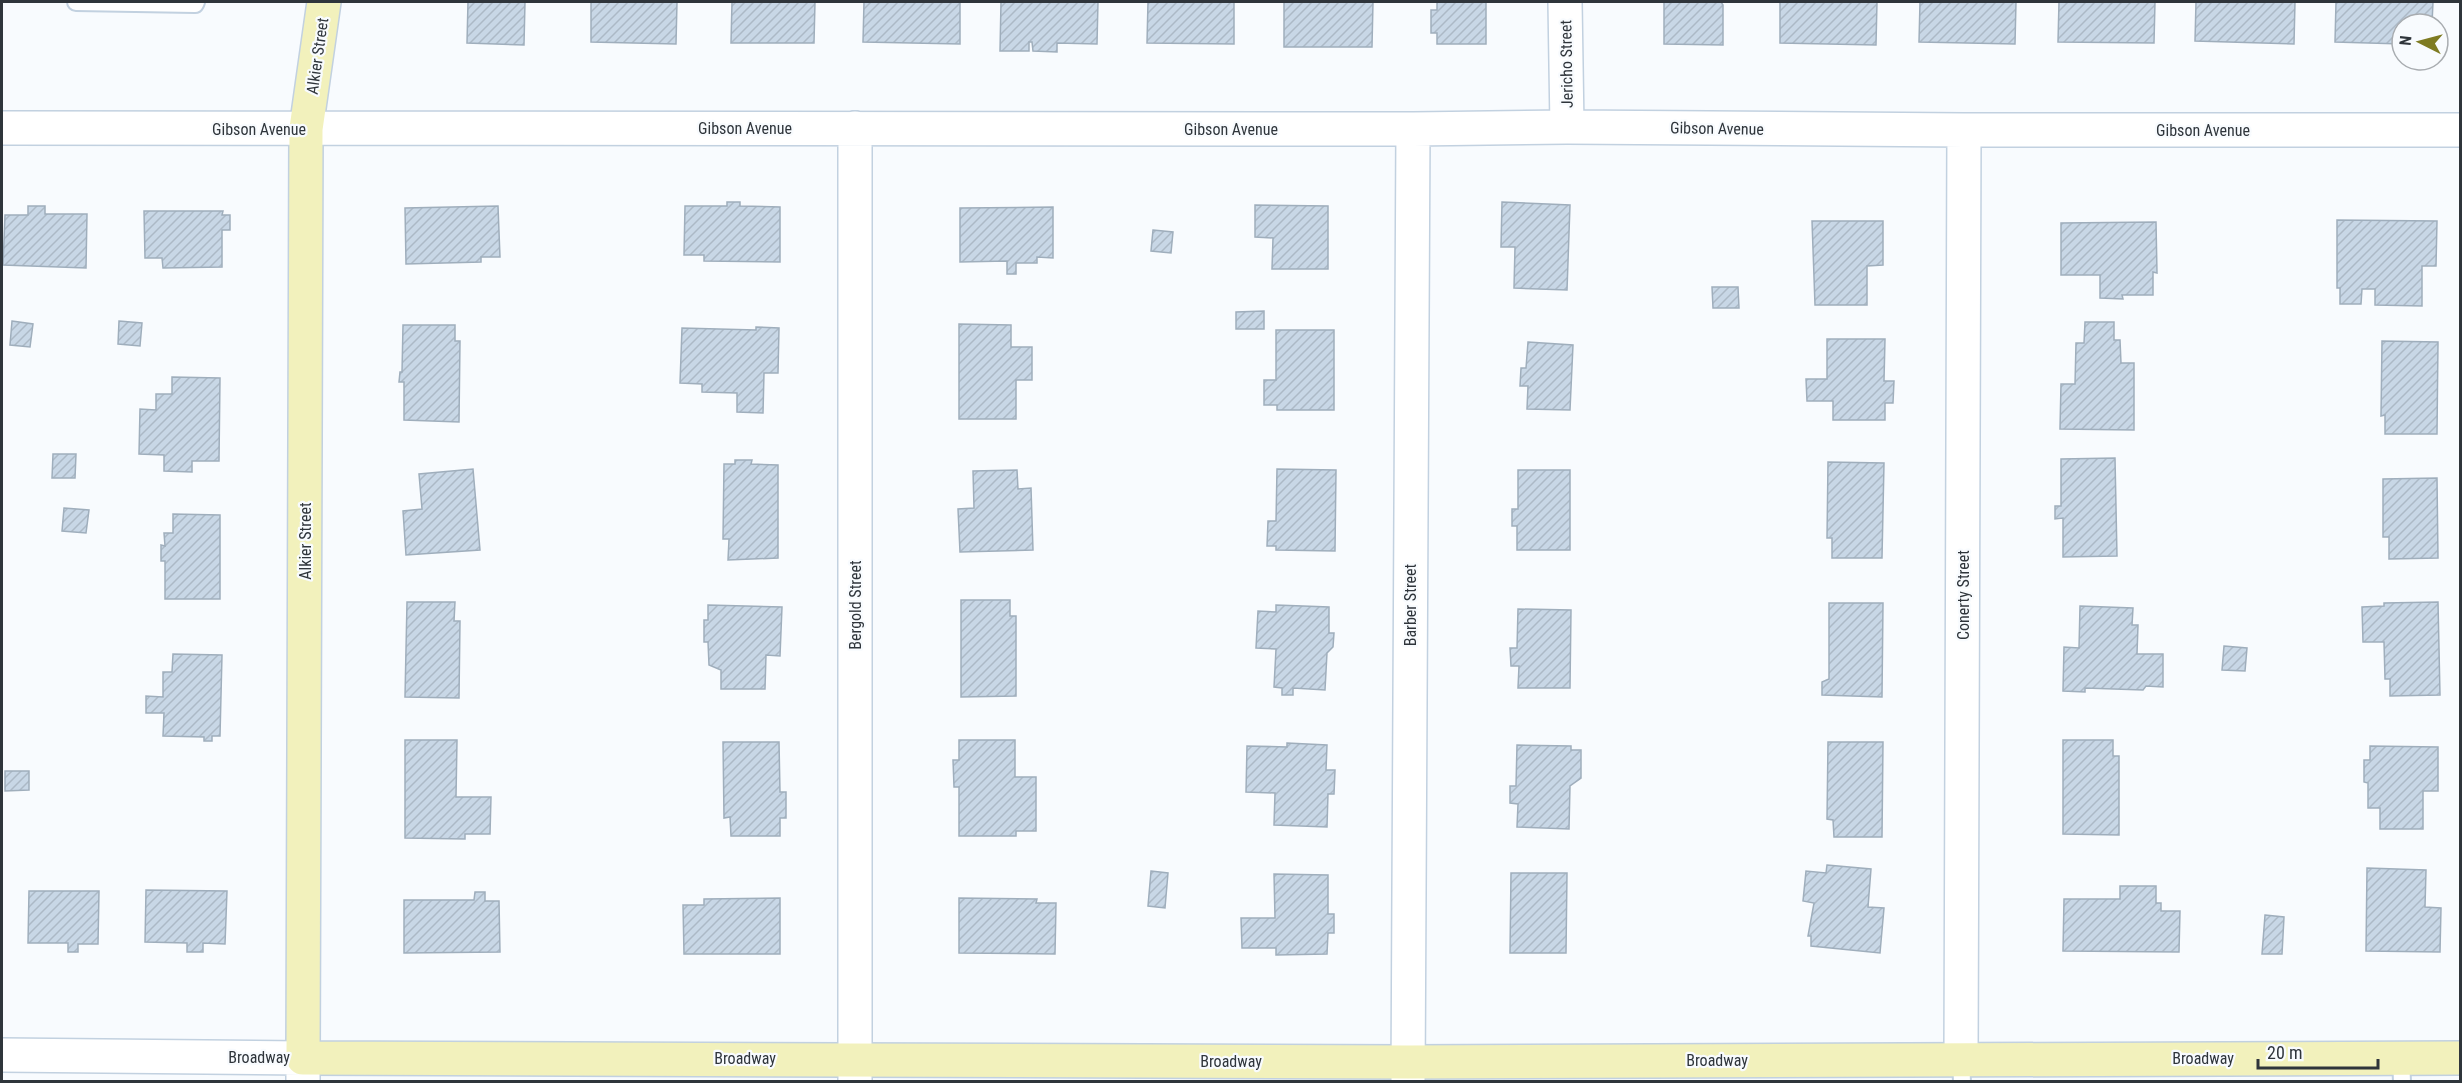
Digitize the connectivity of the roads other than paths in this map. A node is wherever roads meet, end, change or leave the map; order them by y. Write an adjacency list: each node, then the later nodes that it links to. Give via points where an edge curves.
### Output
1 (76, 2): 2 (lane)
2 (196, 2)
3 (324, 2): 8 (street, Alkier Street)
4 (1565, 2): 5 (street, Jericho Street)
5 (1567, 126): 9 (street, Gibson Avenue); 10 (street, Gibson Avenue)
6 (2, 128): 8 (street, Gibson Avenue)
7 (855, 128): 8 (street, Gibson Avenue); 9 (street, Gibson Avenue); 15 (street, Bergold Street)
8 (306, 129): 14 (street, Alkier Street)
9 (1413, 129): 18 (street, Barber Street)
10 (1965, 130): 11 (street, Gibson Avenue); 16 (street, Conerty Street)
11 (2460, 130)
12 (2, 1055): 14 (street, Broadway)
13 (2460, 1058): 17 (street, Broadway)
14 (303, 1070): 15 (street, Broadway)
15 (855, 1070): 18 (street, Broadway)
16 (1962, 1070): 17 (street, Broadway); 18 (street, Broadway)
17 (2402, 1070)
18 (1408, 1072)

